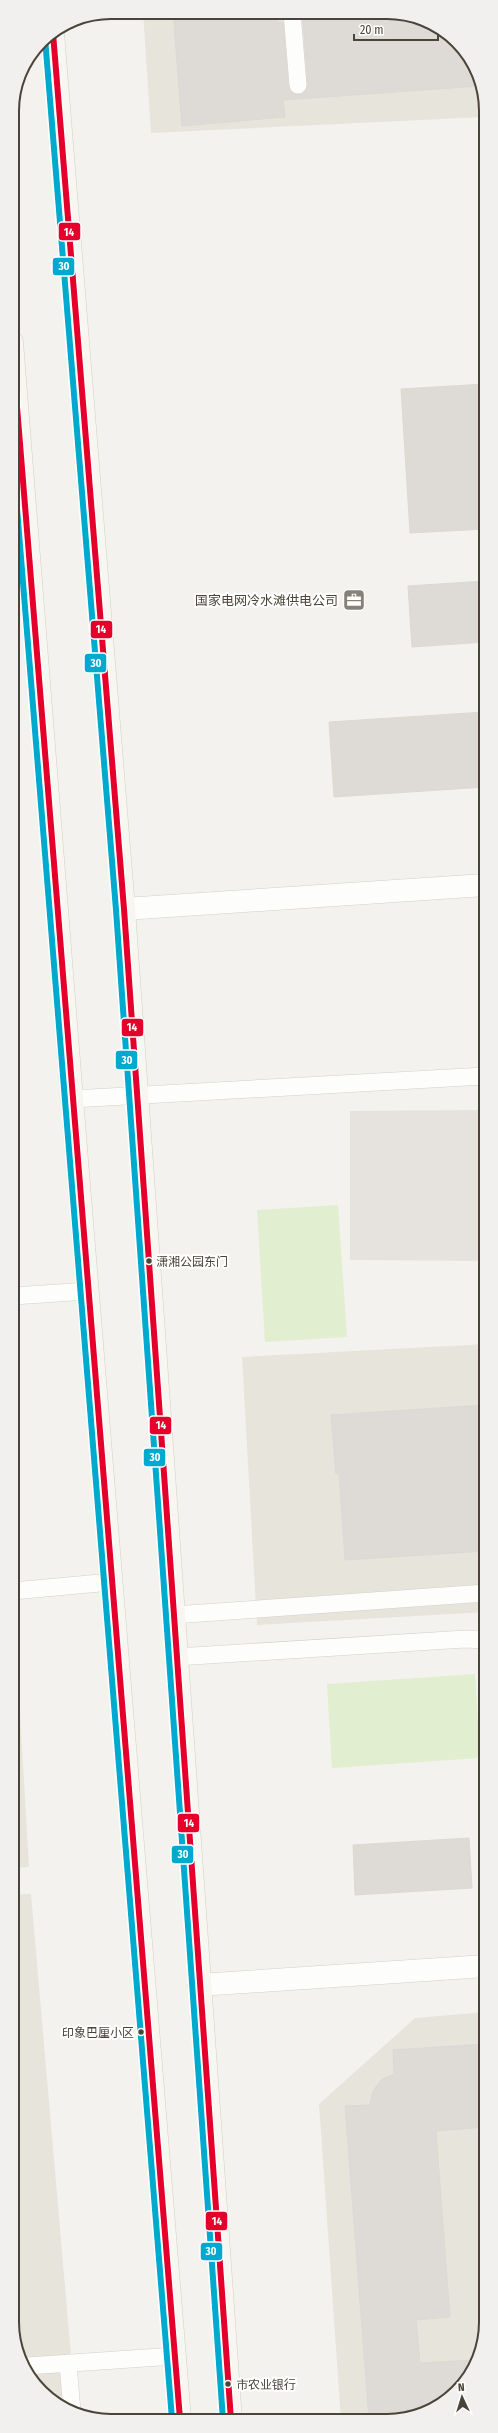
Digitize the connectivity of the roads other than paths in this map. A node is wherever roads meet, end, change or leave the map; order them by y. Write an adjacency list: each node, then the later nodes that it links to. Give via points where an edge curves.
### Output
1 (292, 19): 3 (lane)
2 (54, 39): 6 (main road)
3 (298, 85)
4 (19, 464): 9 (main road)
5 (479, 885): 6 (street)
6 (124, 909): 8 (main road)
7 (479, 1076): 8 (lane)
8 (137, 1095): 9 (lane); 15 (main road)
9 (72, 1099): 10 (main road)
10 (88, 1291): 11 (lane); 12 (main road)
11 (19, 1296)
12 (111, 1582): 13 (lane); 20 (main road)
13 (19, 1590)
14 (479, 1593): 15 (lane)
15 (173, 1615): 17 (main road)
16 (479, 1640): 17 (lane)
17 (176, 1657): 19 (main road)
18 (479, 1966): 19 (street)
19 (199, 1985): 25 (main road)
20 (175, 2356): 21 (lane); 24 (main road)
21 (68, 2363): 22 (lane); 23 (lane)
22 (30, 2366)
23 (71, 2406)
24 (180, 2414)
25 (231, 2414)

